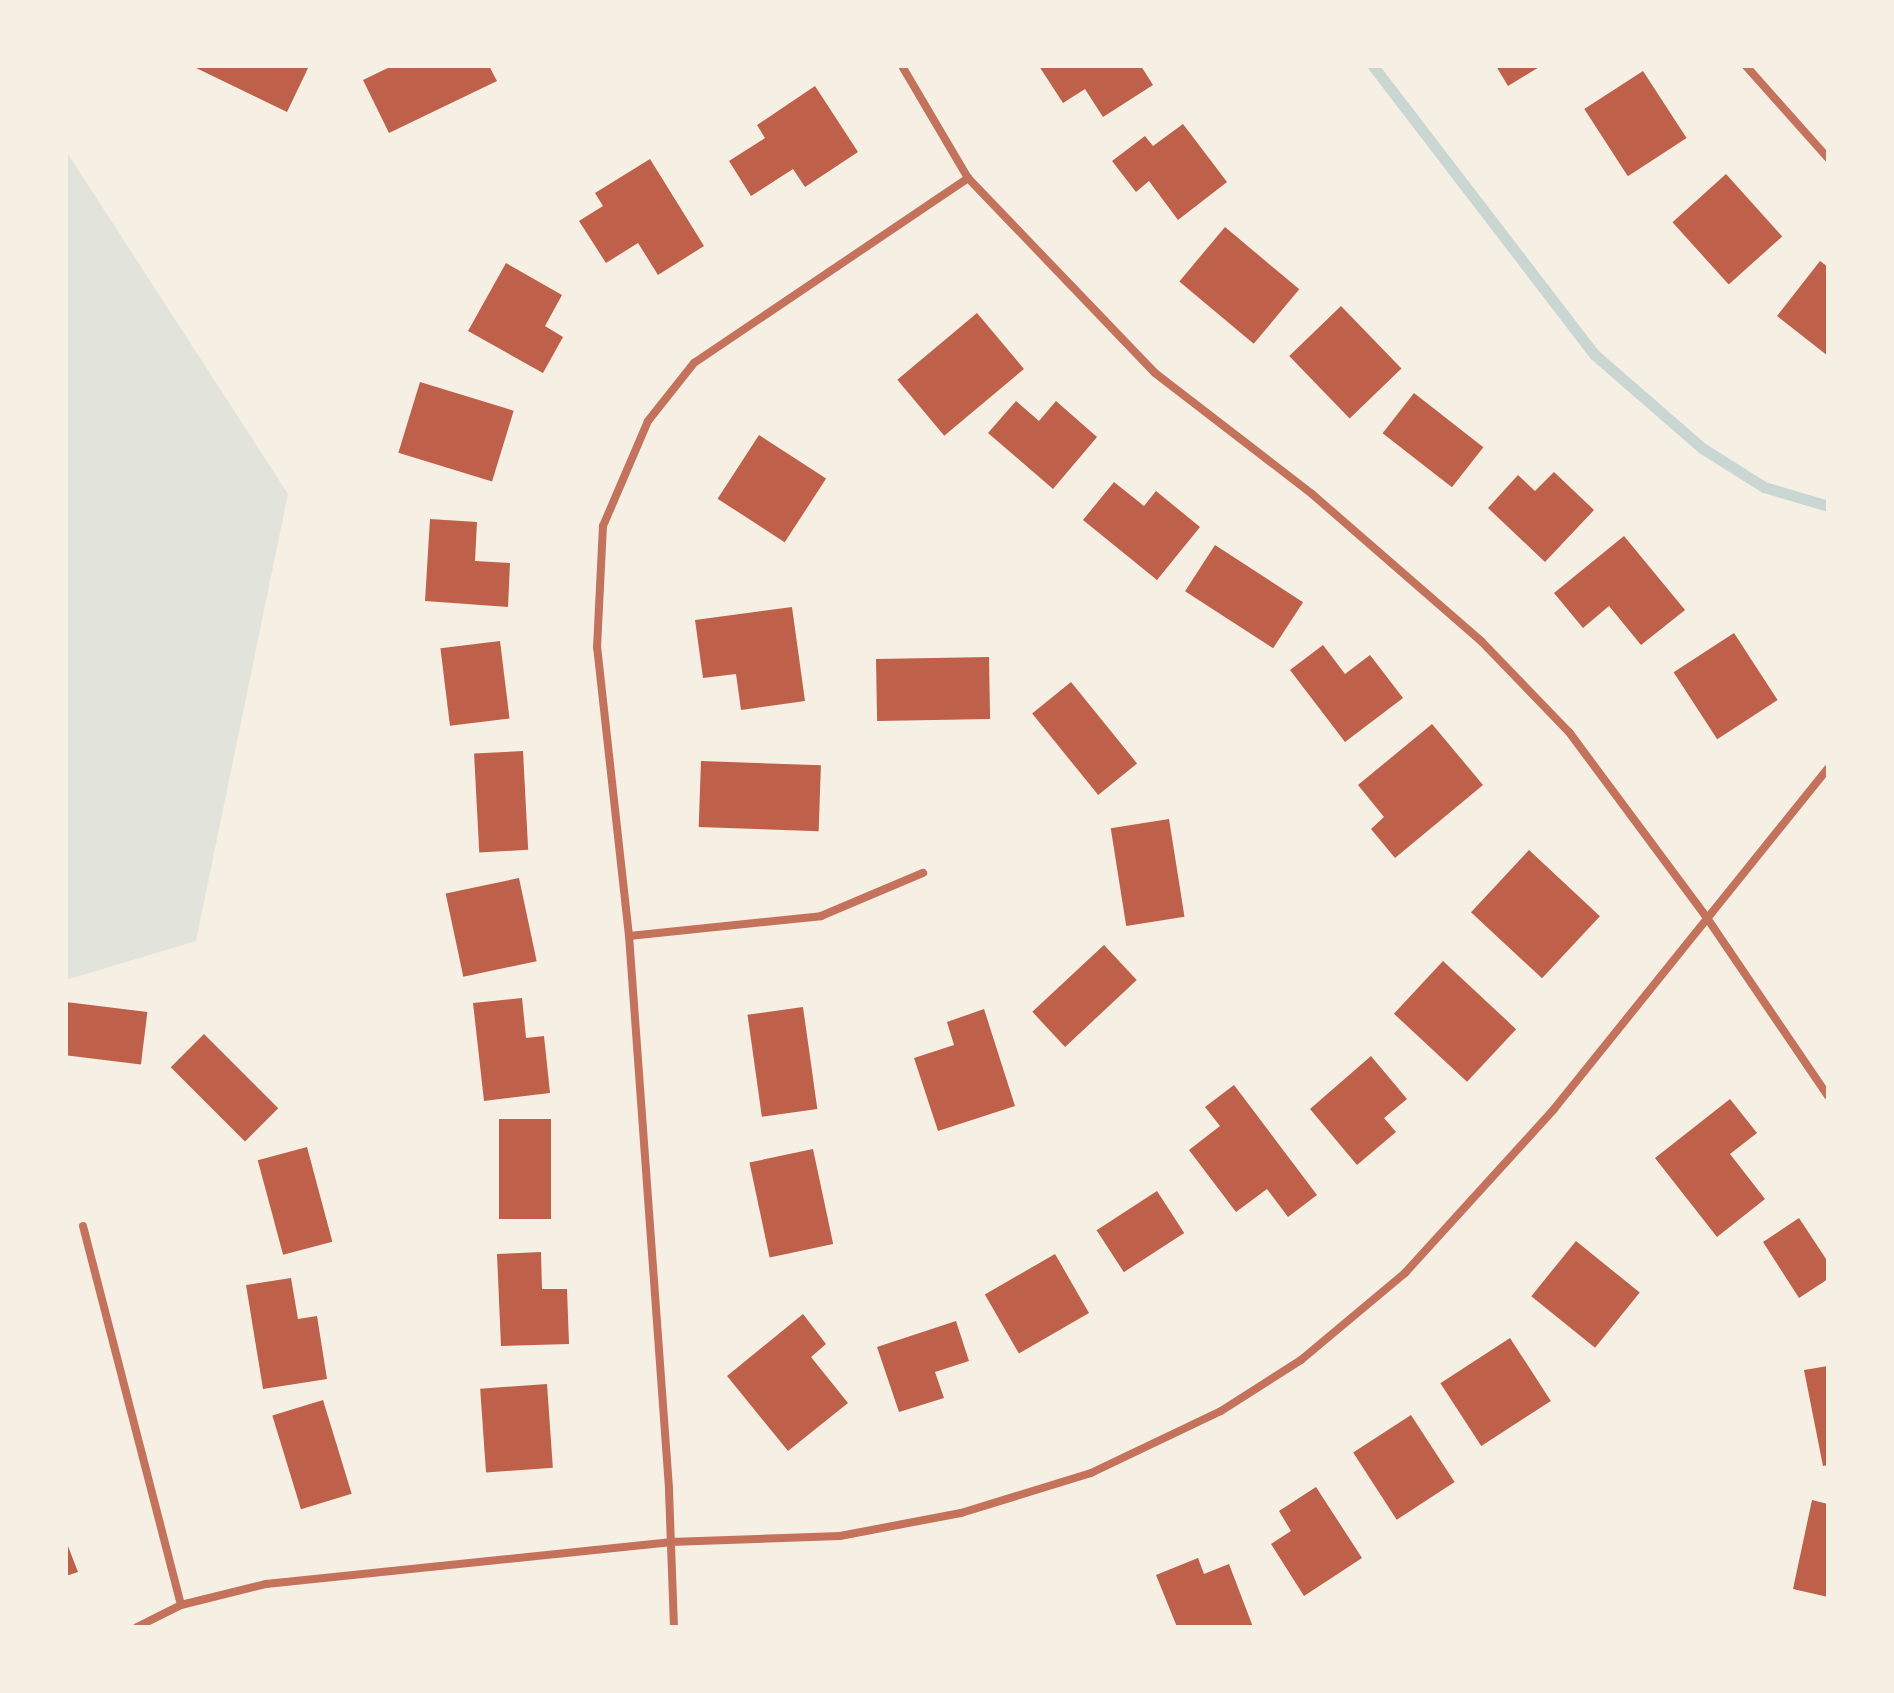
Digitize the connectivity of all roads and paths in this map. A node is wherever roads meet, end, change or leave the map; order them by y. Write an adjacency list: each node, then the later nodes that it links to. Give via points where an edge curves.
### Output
1 (902, 66): 4 (street)
2 (1746, 66): 3 (street)
3 (1828, 158)
4 (968, 178): 7 (street, via 1155,373 1312,494 1482,642 1569,732); 8 (street, via 694,363 648,421 603,526 597,648)
5 (1828, 768): 7 (street)
6 (923, 873): 8 (street, via 821,916)
7 (1707, 918): 9 (street); 11 (street, via 1554,1109 1405,1273 1301,1360 1221,1411 1091,1473 961,1513 840,1536)
8 (629, 936): 11 (street)
9 (1828, 1096)
10 (83, 1226): 12 (street)
11 (670, 1542): 12 (street, via 266,1584); 14 (street)
12 (181, 1605): 13 (street)
13 (137, 1627)
14 (674, 1627)

